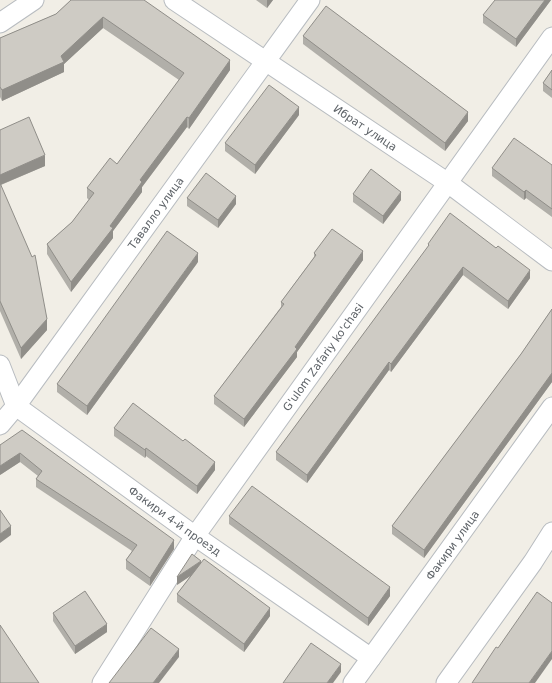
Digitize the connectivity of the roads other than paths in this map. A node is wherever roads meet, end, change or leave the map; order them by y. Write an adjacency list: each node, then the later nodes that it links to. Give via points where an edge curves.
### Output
1 (34, 0): 4 (street)
2 (174, 0): 6 (street, Ибрат улица)
3 (310, 0): 6 (street, Тавалло улица)
4 (0, 23)
5 (552, 37): 7 (street, G'ulom Zafariy ko'chasi)
6 (267, 61): 7 (street, Ибрат улица); 10 (street, Тавалло улица)
7 (448, 183): 8 (street, Ибрат улица); 14 (street, G'ulom Zafariy ko'chasi)
8 (552, 261)
9 (0, 365): 10 (street)
10 (16, 406): 12 (street, Тавалло улица); 14 (street, Факири 4-й проезд)
11 (552, 407): 15 (street, Факири улица)
12 (0, 425)
13 (552, 532): 18 (street)
14 (195, 536): 15 (street, Факири 4-й проезд); 16 (street, G'ulom Zafariy ko'chasi)
15 (371, 658): 17 (street, Факири улица)
16 (102, 683)
17 (353, 683)
18 (446, 683)

